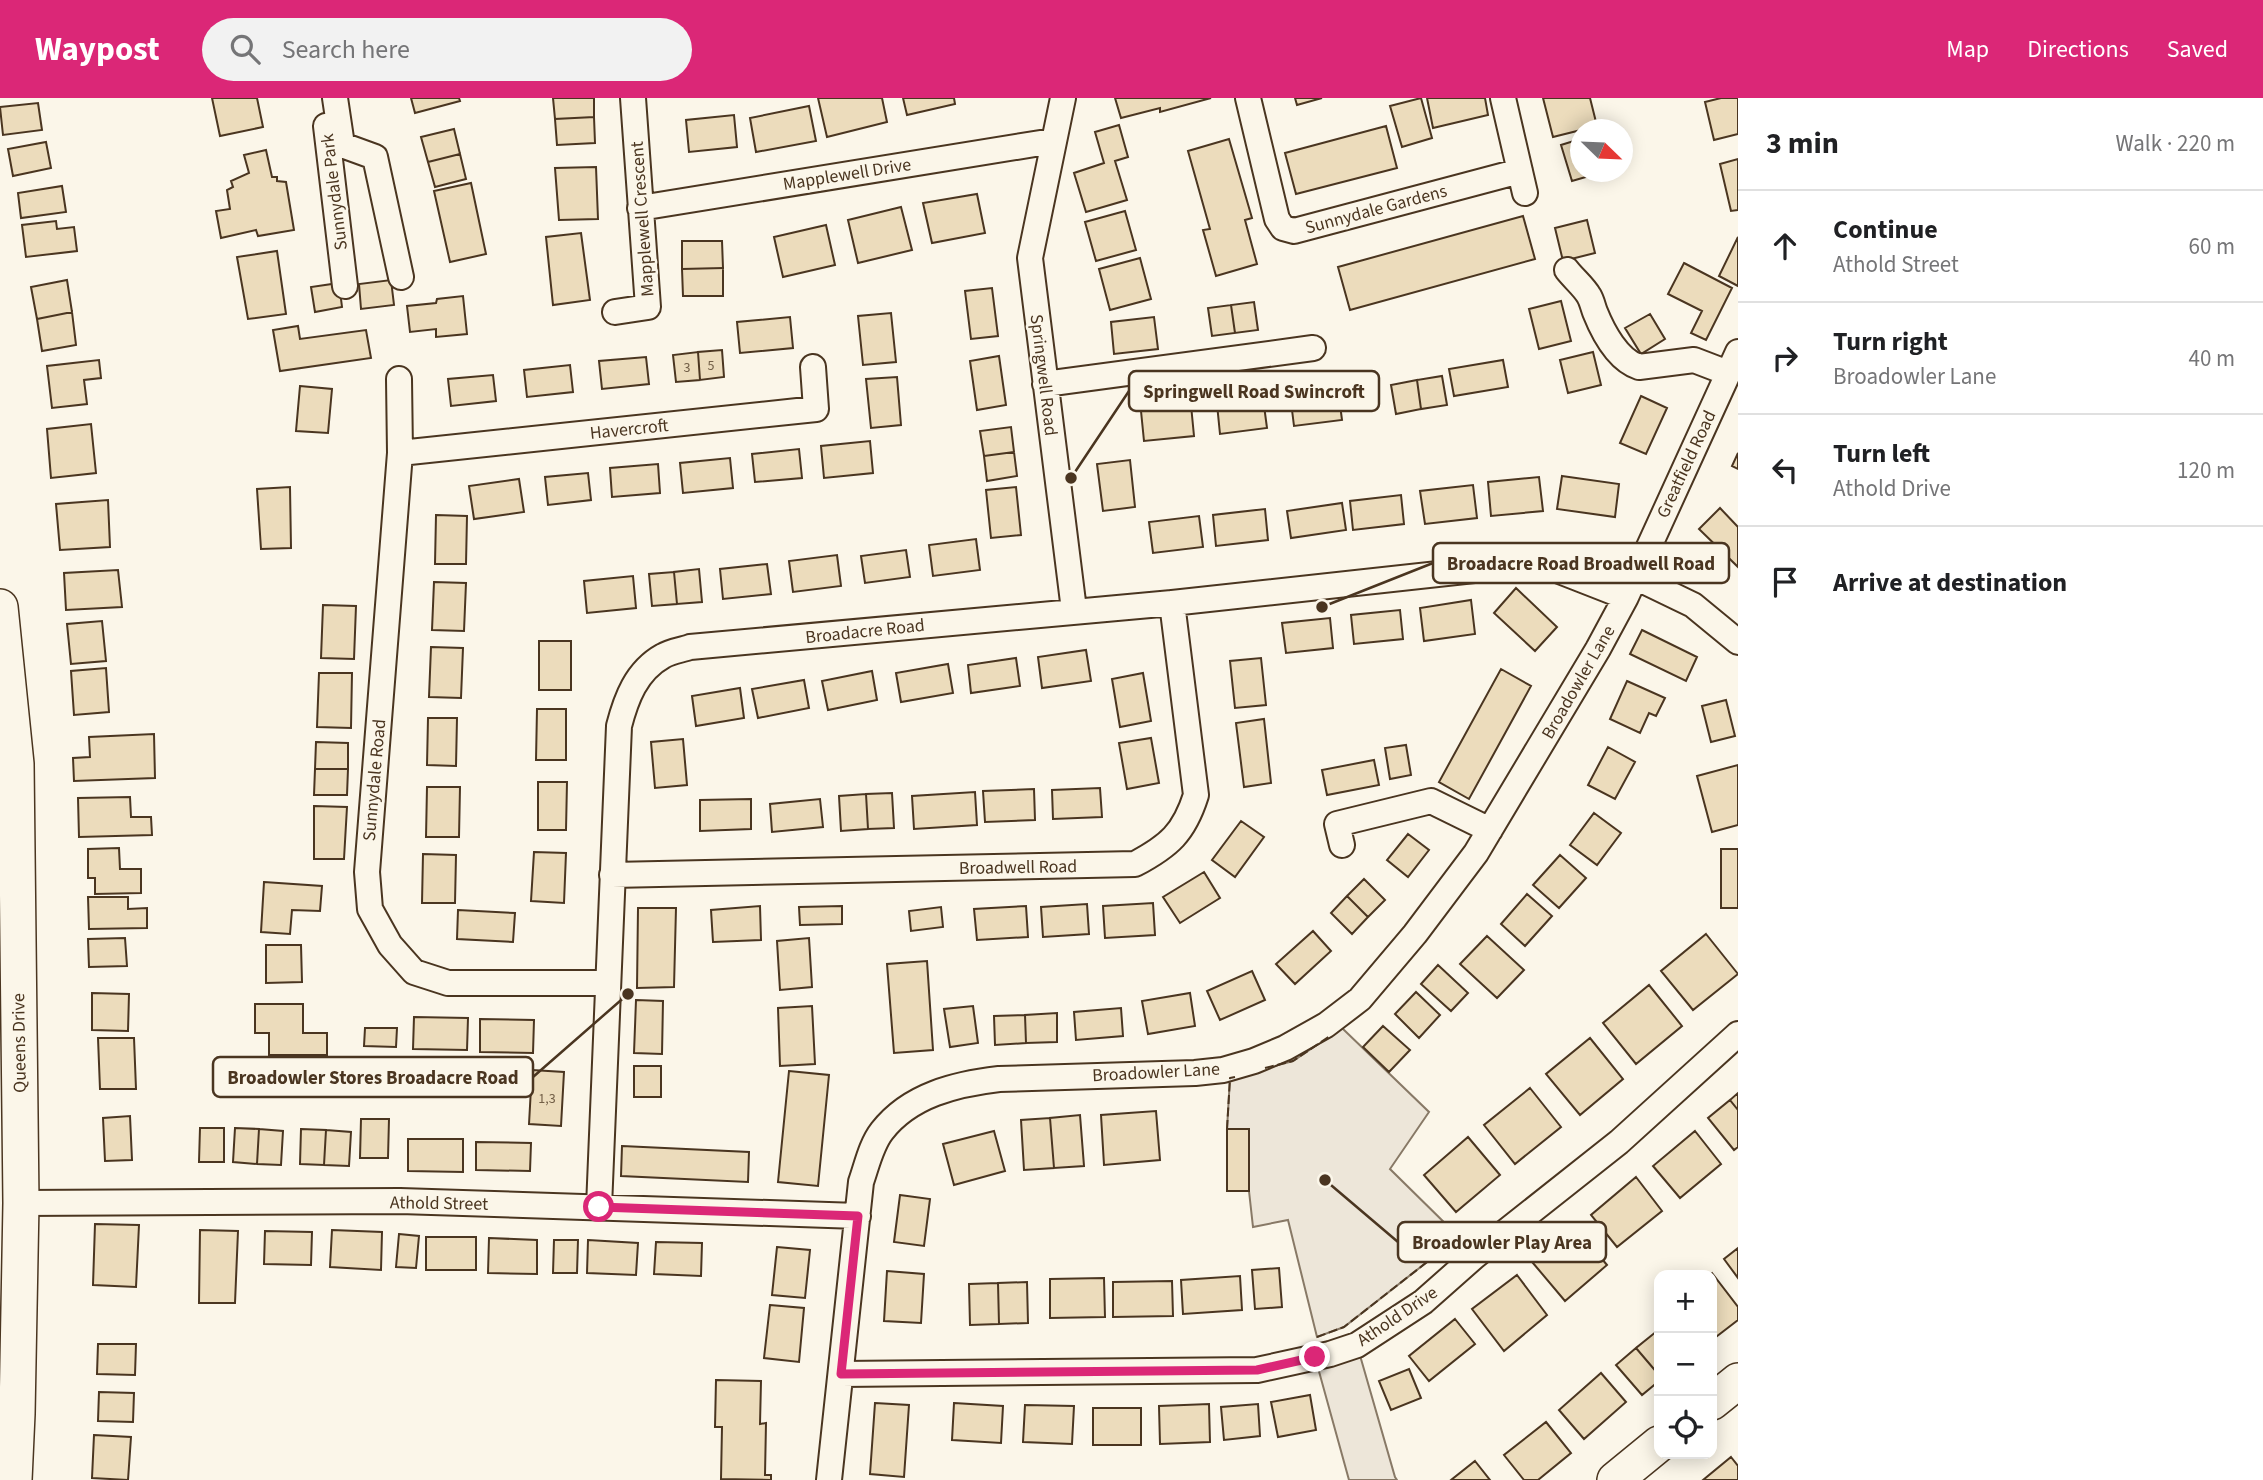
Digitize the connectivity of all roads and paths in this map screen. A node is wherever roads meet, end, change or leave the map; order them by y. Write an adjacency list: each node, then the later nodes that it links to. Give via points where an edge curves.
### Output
1 (322, 98): 11 (street, Sunnydale Park)
2 (335, 98): 10 (street, Sunnydale Park, via 342,145 375,157)
3 (634, 98): 8 (street, Mapplewell Crescent)
4 (1063, 98): 7 (street)
5 (1248, 98): 6 (street, Sunnydale Gardens, via 1277,219 1283,228 1294,231 1522,182)
6 (1503, 98)
7 (1053, 141): 8 (street, Mapplewell Drive); 17 (street, Springwell Road, via 1030,258)
8 (640, 208): 12 (street, Mapplewell Crescent, via 648,307)
9 (1567, 270): 14 (street, via 1590,297 1615,348 1632,365)
10 (401, 277)
11 (345, 286)
12 (615, 312)
13 (1313, 348): 17 (street)
14 (1733, 362): 19 (street, Greatfield Road)
15 (813, 367): 18 (street, Havercroft, via 816,409)
16 (399, 379): 18 (street, Sunnydale Road)
17 (1045, 383): 22 (street, Springwell Road)
18 (400, 453): 27 (street, Sunnydale Road, via 367,872 370,909 390,945 414,972 448,983)
19 (1630, 587): 20 (street, Broadacre Road, via 1539,563); 23 (street, Broadacre Road, via 1693,605); 24 (street, Broadowler Lane)
20 (1172, 603): 22 (street, Broadacre Road); 26 (street, Broadwell Road, via 1196,795 1177,836 1135,864)
21 (0, 607): 29 (street, Queens Drive, via 16,764)
22 (1074, 610): 26 (street, Broadacre Road, via 690,647 663,655 643,672 628,695 619,726)
23 (1738, 642)
24 (1490, 830): 25 (street, via 1431,801 1337,824); 31 (street, Broadowler Lane, via 1415,934 1360,999 1326,1025 1264,1057 1223,1070 999,1079 969,1082 920,1099 881,1132 861,1182)
25 (1342, 845)
26 (612, 875): 27 (street, Broadacre Road)
27 (608, 983): 30 (street, Broadacre Road)
28 (1738, 1034): 32 (street, Athold Drive, via 1619,1142 1423,1301 1357,1345 1257,1370)
29 (21, 1203): 30 (street, Athold Street, via 400,1201); 36 (street, Queens Drive)
30 (599, 1207): 31 (street, Athold Street)
31 (858, 1216): 32 (street, Broadowler Lane)
32 (841, 1374): 37 (street, Broadowler Lane)
33 (1738, 1381): 34 (street)
34 (1717, 1398)
35 (1654, 1448): 38 (street)
36 (13, 1480)
37 (829, 1480)
38 (1615, 1480)

